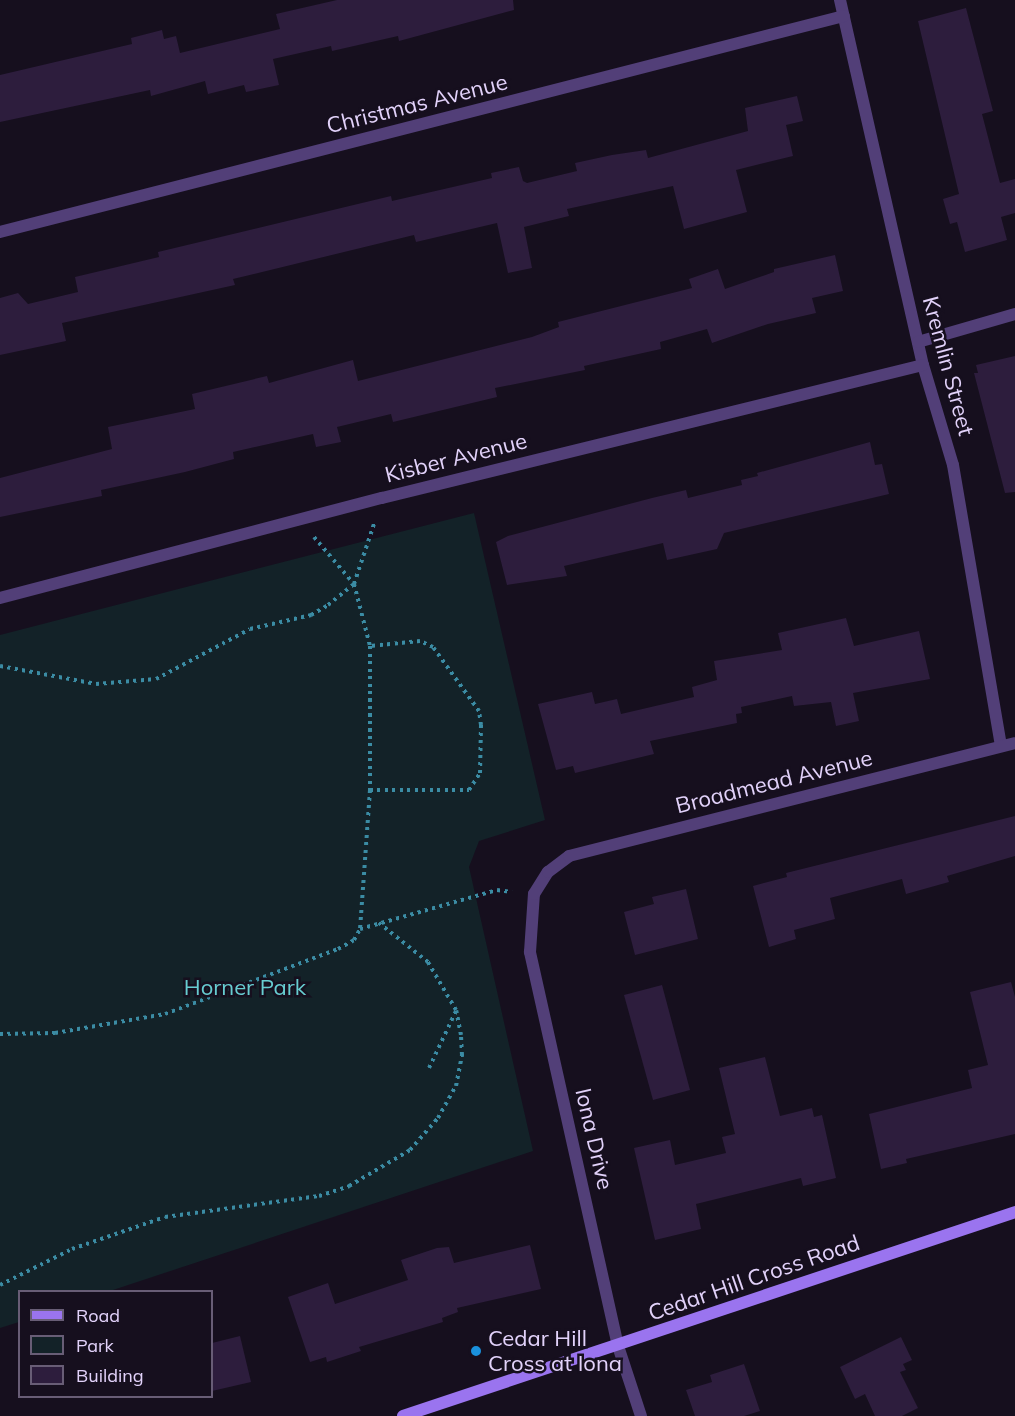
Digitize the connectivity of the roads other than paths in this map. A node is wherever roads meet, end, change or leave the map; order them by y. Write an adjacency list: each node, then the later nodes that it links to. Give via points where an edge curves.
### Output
1 (840, 0): 2 (street, Kremlin Street)
2 (844, 16): 3 (street, Christmas Avenue); 5 (street, Kremlin Street)
3 (0, 232)
4 (1015, 314): 5 (street)
5 (918, 342): 6 (street, Kremlin Street)
6 (923, 365): 7 (street, Kisber Avenue, via 382,498); 9 (street, Kremlin Street, via 952,465)
7 (0, 598)
8 (1015, 742): 9 (street, Broadmead Avenue)
9 (1001, 746): 10 (street, Broadmead Avenue, via 569,856)
10 (548, 872): 12 (street, Iona Drive, via 534,894 530,952)
11 (1015, 1212): 12 (main road, Cedar Hill Cross Road)
12 (618, 1347): 13 (main road, Cedar Hill Cross Road); 14 (street, Iona Drive)
13 (403, 1416)
14 (641, 1416)

